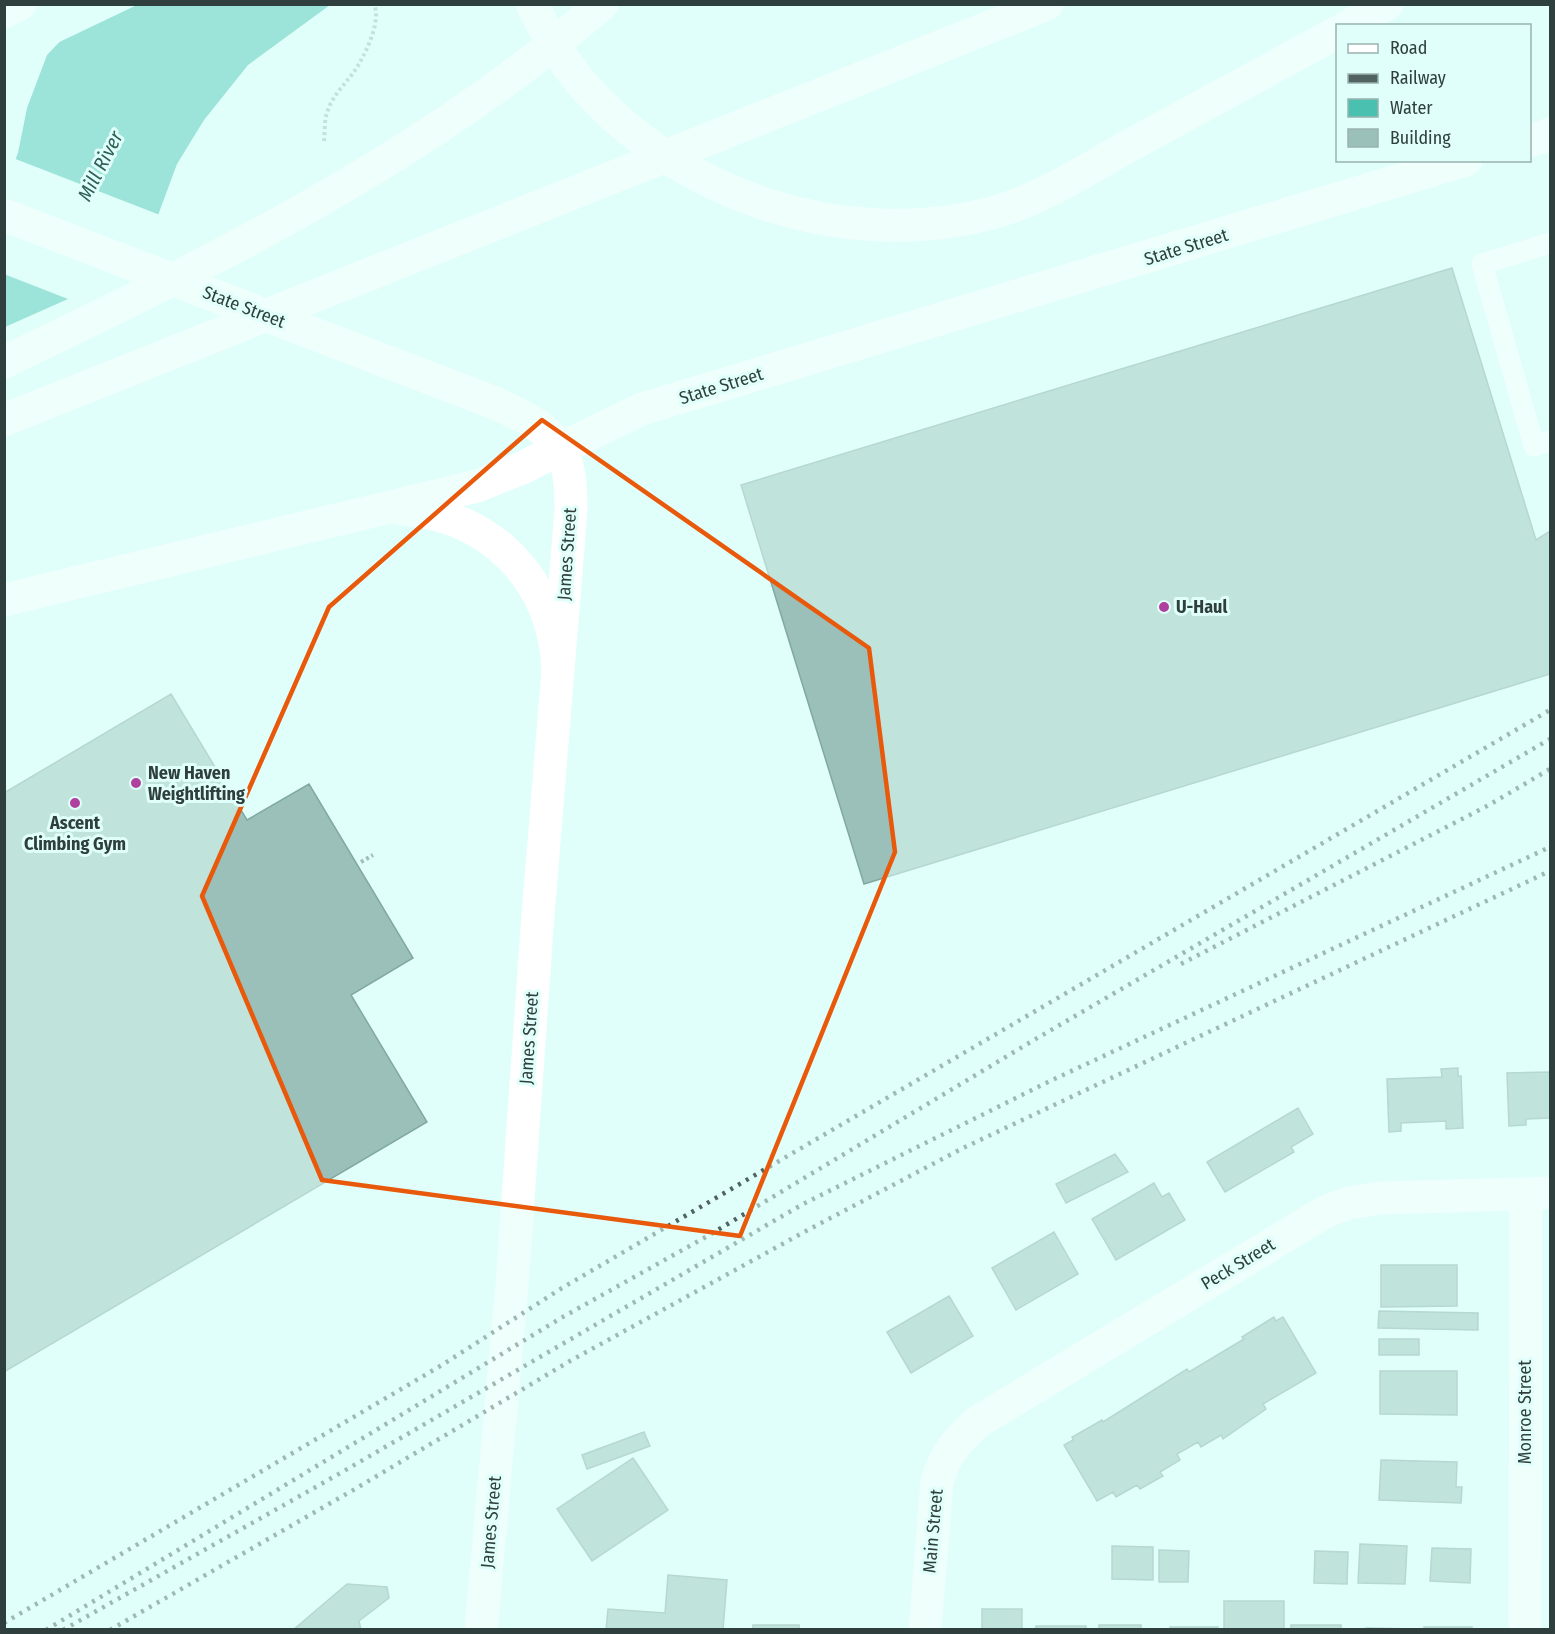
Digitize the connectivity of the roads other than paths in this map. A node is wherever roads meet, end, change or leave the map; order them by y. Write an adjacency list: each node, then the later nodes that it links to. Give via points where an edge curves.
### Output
1 (20, 4): 6 (main road)
2 (532, 4): 8 (main road, via 561,56 599,102 682,166 714,184 772,207 870,223 945,222 1017,204)
3 (602, 4): 14 (main road, via 486,97 387,163 203,265)
4 (1047, 4): 15 (main road)
5 (1387, 4): 7 (main road)
6 (4, 12)
7 (1352, 24)
8 (1336, 33)
9 (1551, 134): 10 (main road)
10 (1531, 141)
11 (1459, 162): 17 (main road, State Street, via 642,409)
12 (4, 214): 17 (main road, State Street, via 495,403 538,425)
13 (1551, 243): 16 (lane, via 1482,264 1534,446)
14 (4, 362)
15 (4, 420)
16 (1551, 441)
17 (561, 448): 18 (main road, via 477,486); 20 (main road, James Street, via 570,472 571,510)
18 (372, 511): 19 (main road); 20 (main road, via 440,515 471,527 498,545 526,575 545,605 555,634)
19 (4, 600)
20 (558, 670): 23 (main road, James Street, via 512,1285)
21 (1538, 1193): 22 (main road, Peck Street, via 1381,1198 1348,1203 1325,1212 978,1421); 25 (main road, Monroe Street)
22 (960, 1438): 24 (main road, Main Street, via 945,1458 937,1481)
23 (481, 1629)
24 (925, 1629)
25 (1525, 1629)

